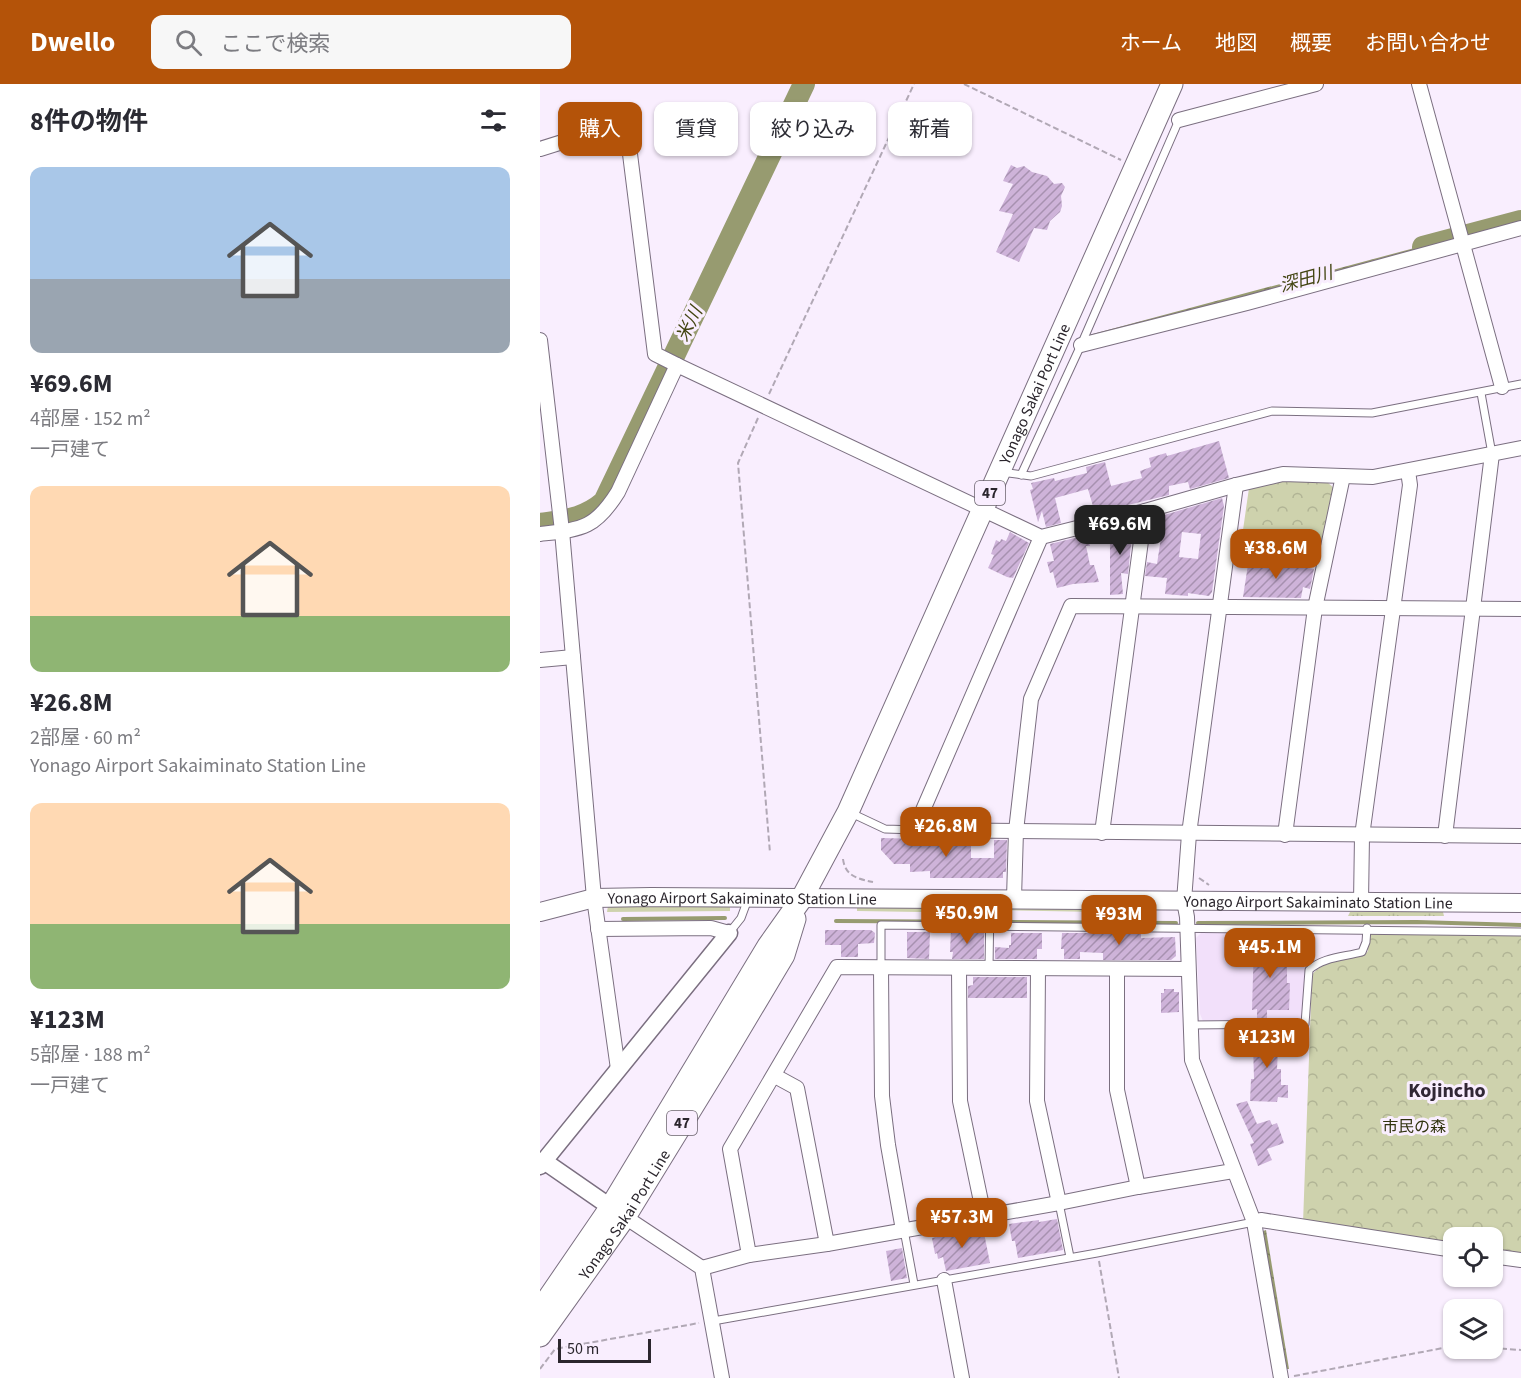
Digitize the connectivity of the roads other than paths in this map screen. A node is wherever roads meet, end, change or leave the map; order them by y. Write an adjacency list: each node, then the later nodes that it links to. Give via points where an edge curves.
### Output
1 (1172, 84): 17 (main road, Yonago Sakai Port Line / 47)
2 (1316, 84): 4 (street)
3 (1419, 84): 7 (street)
4 (1179, 120): 9 (lane)
5 (540, 149): 10 (street, via 626,122 656,354)
6 (1521, 228): 7 (street)
7 (1462, 244): 9 (street); 12 (street)
8 (540, 340): 23 (street)
9 (1081, 345): 18 (lane)
10 (677, 365): 21 (street); 23 (street, via 606,511 583,528)
11 (1521, 384): 12 (lane)
12 (1502, 387): 13 (lane)
13 (1481, 393): 15 (lane); 18 (lane, via 1372,413 1272,411 1031,476)
14 (1521, 448): 15 (street)
15 (1492, 454): 16 (street); 31 (street)
16 (1408, 471): 19 (street, via 1373,477); 29 (street, via 1410,485)
17 (1000, 472): 18 (lane); 21 (main road, Yonago Sakai Port Line / 47)
18 (1021, 475)
19 (1343, 476): 20 (street, via 1283,474); 28 (street)
20 (1236, 485): 22 (street); 27 (street)
21 (982, 510): 25 (street); 34 (main road, Yonago Sakai Port Line / 47)
22 (1145, 511): 25 (street); 26 (street)
23 (562, 531): 24 (street); 32 (street)
24 (540, 534)
25 (1041, 537): 35 (street)
26 (1131, 608): 27 (street); 36 (street, via 1071,606 1031,699); 37 (street)
27 (1220, 608): 28 (street); 38 (street)
28 (1315, 608): 29 (street); 39 (street)
29 (1394, 609): 31 (street); 40 (street)
30 (1521, 609): 31 (street)
31 (1472, 610): 41 (street)
32 (573, 657): 33 (street); 43 (street)
33 (540, 660)
34 (848, 812): 35 (lane, via 885,829); 45 (main road, Yonago Sakai Port Line / 47)
35 (917, 830): 36 (street)
36 (1016, 831): 37 (street); 47 (street)
37 (1102, 833): 38 (street)
38 (1189, 834): 39 (street); 48 (street)
39 (1285, 835): 40 (street)
40 (1362, 836): 41 (street); 49 (street)
41 (1445, 836): 42 (street)
42 (1521, 836)
43 (594, 898): 44 (main road, Yonago Airport Sakaiminato Station Line); 51 (main road, Yonago Airport Sakaiminato Station Line); 55 (street)
44 (747, 898): 45 (main road, Yonago Airport Sakaiminato Station Line); 57 (lane, via 741,918)
45 (802, 898): 46 (main road, Yonago Airport Sakaiminato Station Line); 71 (main road, Yonago Sakai Port Line / 47, via 768,946)
46 (990, 898): 47 (main road, Yonago Airport Sakaiminato Station Line); 52 (lane)
47 (1014, 898): 48 (main road, Yonago Airport Sakaiminato Station Line)
48 (1184, 901): 49 (main road, Yonago Airport Sakaiminato Station Line); 53 (street)
49 (1361, 902): 50 (main road, Yonago Airport Sakaiminato Station Line)
50 (1521, 903)
51 (540, 912)
52 (990, 925): 53 (lane); 58 (lane, via 881,925); 59 (lane)
53 (1187, 928): 54 (lane); 62 (street)
54 (1366, 928): 56 (lane); 64 (lane, via 1362,952 1327,960 1309,970 1304,1025)
55 (598, 929): 57 (street, via 711,928); 65 (street)
56 (1521, 932)
57 (729, 933): 65 (street)
58 (881, 968): 60 (street); 66 (street, via 837,967); 74 (street, via 882,1096)
59 (989, 968): 60 (street); 61 (street)
60 (959, 969): 72 (street, via 960,1101)
61 (1038, 969): 63 (street); 70 (street, via 1038,1101)
62 (1188, 969): 63 (street); 64 (street)
63 (1117, 970): 69 (street, via 1117,1090)
64 (1190, 1025): 68 (street, via 1192,1060)
65 (618, 1069): 67 (street)
66 (775, 1076): 75 (street, via 797,1088); 77 (street, via 730,1149)
67 (542, 1163): 71 (street)
68 (1233, 1171): 69 (street); 73 (street)
69 (1138, 1187): 70 (street)
70 (1059, 1203): 72 (street); 78 (lane)
71 (618, 1212): 81 (street); 84 (main road, Yonago Sakai Port Line / 47); 86 (main road, Yonago Sakai Port Line / 47)
72 (984, 1216): 74 (street)
73 (1254, 1222): 76 (street); 78 (lane); 87 (street)
74 (903, 1230): 75 (street); 83 (lane)
75 (827, 1244): 77 (street)
76 (1443, 1248)
77 (749, 1255): 81 (street)
78 (1070, 1257): 82 (lane)
79 (1503, 1258): 80 (street)
80 (1521, 1260)
81 (702, 1268): 85 (street)
82 (944, 1280): 83 (lane); 89 (street)
83 (914, 1284): 85 (lane)
84 (540, 1310)
85 (713, 1321): 88 (street)
86 (540, 1336)
87 (1287, 1377)
88 (722, 1378)
89 (962, 1378)

